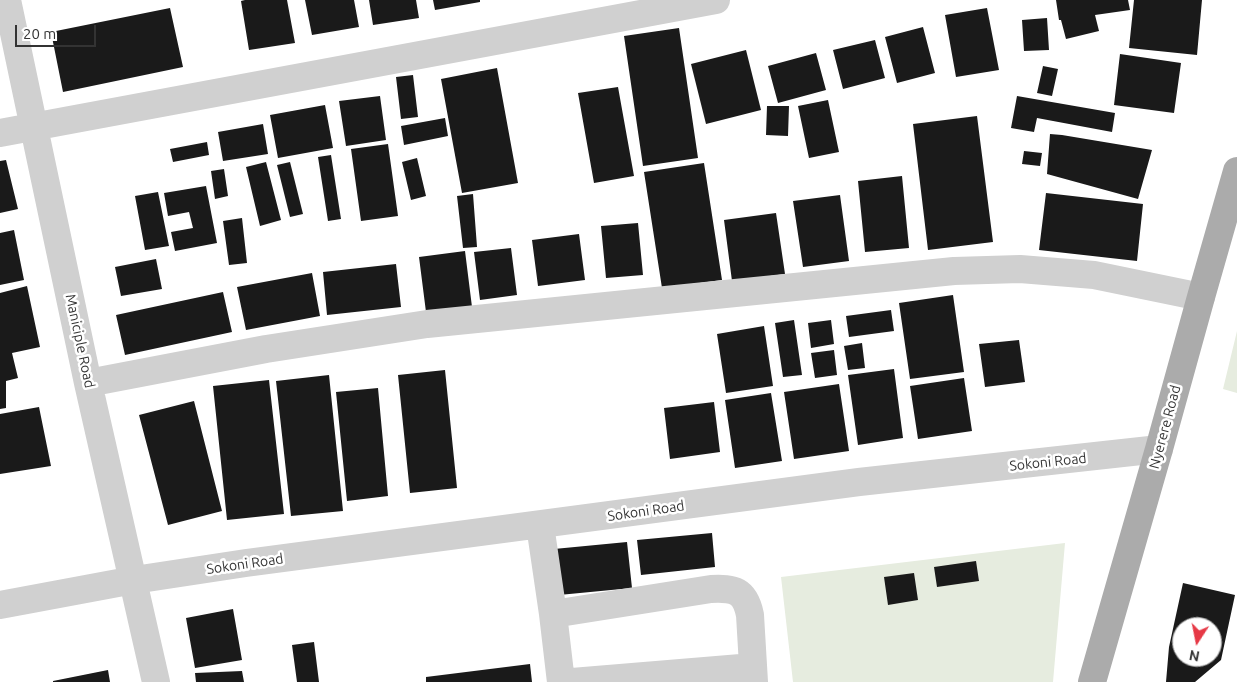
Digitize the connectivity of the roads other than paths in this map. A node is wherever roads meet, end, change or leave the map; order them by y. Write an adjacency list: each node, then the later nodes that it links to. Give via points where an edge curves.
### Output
1 (8, 0): 3 (street, Maniciple Road)
2 (716, 0): 3 (street)
3 (35, 125): 4 (street); 7 (street, Maniciple Road)
4 (0, 133)
5 (1237, 172): 6 (main road, Nyerere Road)
6 (1201, 297): 7 (street, via 1094,275 1020,269 954,271 428,324 266,349); 8 (main road, Nyerere Road)
7 (88, 383): 10 (street, Maniciple Road)
8 (1160, 450): 9 (street, Sokoni Road, via 859,482); 17 (main road, Nyerere Road)
9 (540, 525): 10 (street, Sokoni Road); 12 (street)
10 (134, 580): 11 (street, Sokoni Road); 14 (street, Maniciple Road)
11 (0, 605)
12 (553, 614): 13 (street, via 711,589 741,593 748,604); 15 (street)
13 (754, 674): 16 (street)
14 (156, 682)
15 (561, 682)
16 (572, 682)
17 (1092, 682)

